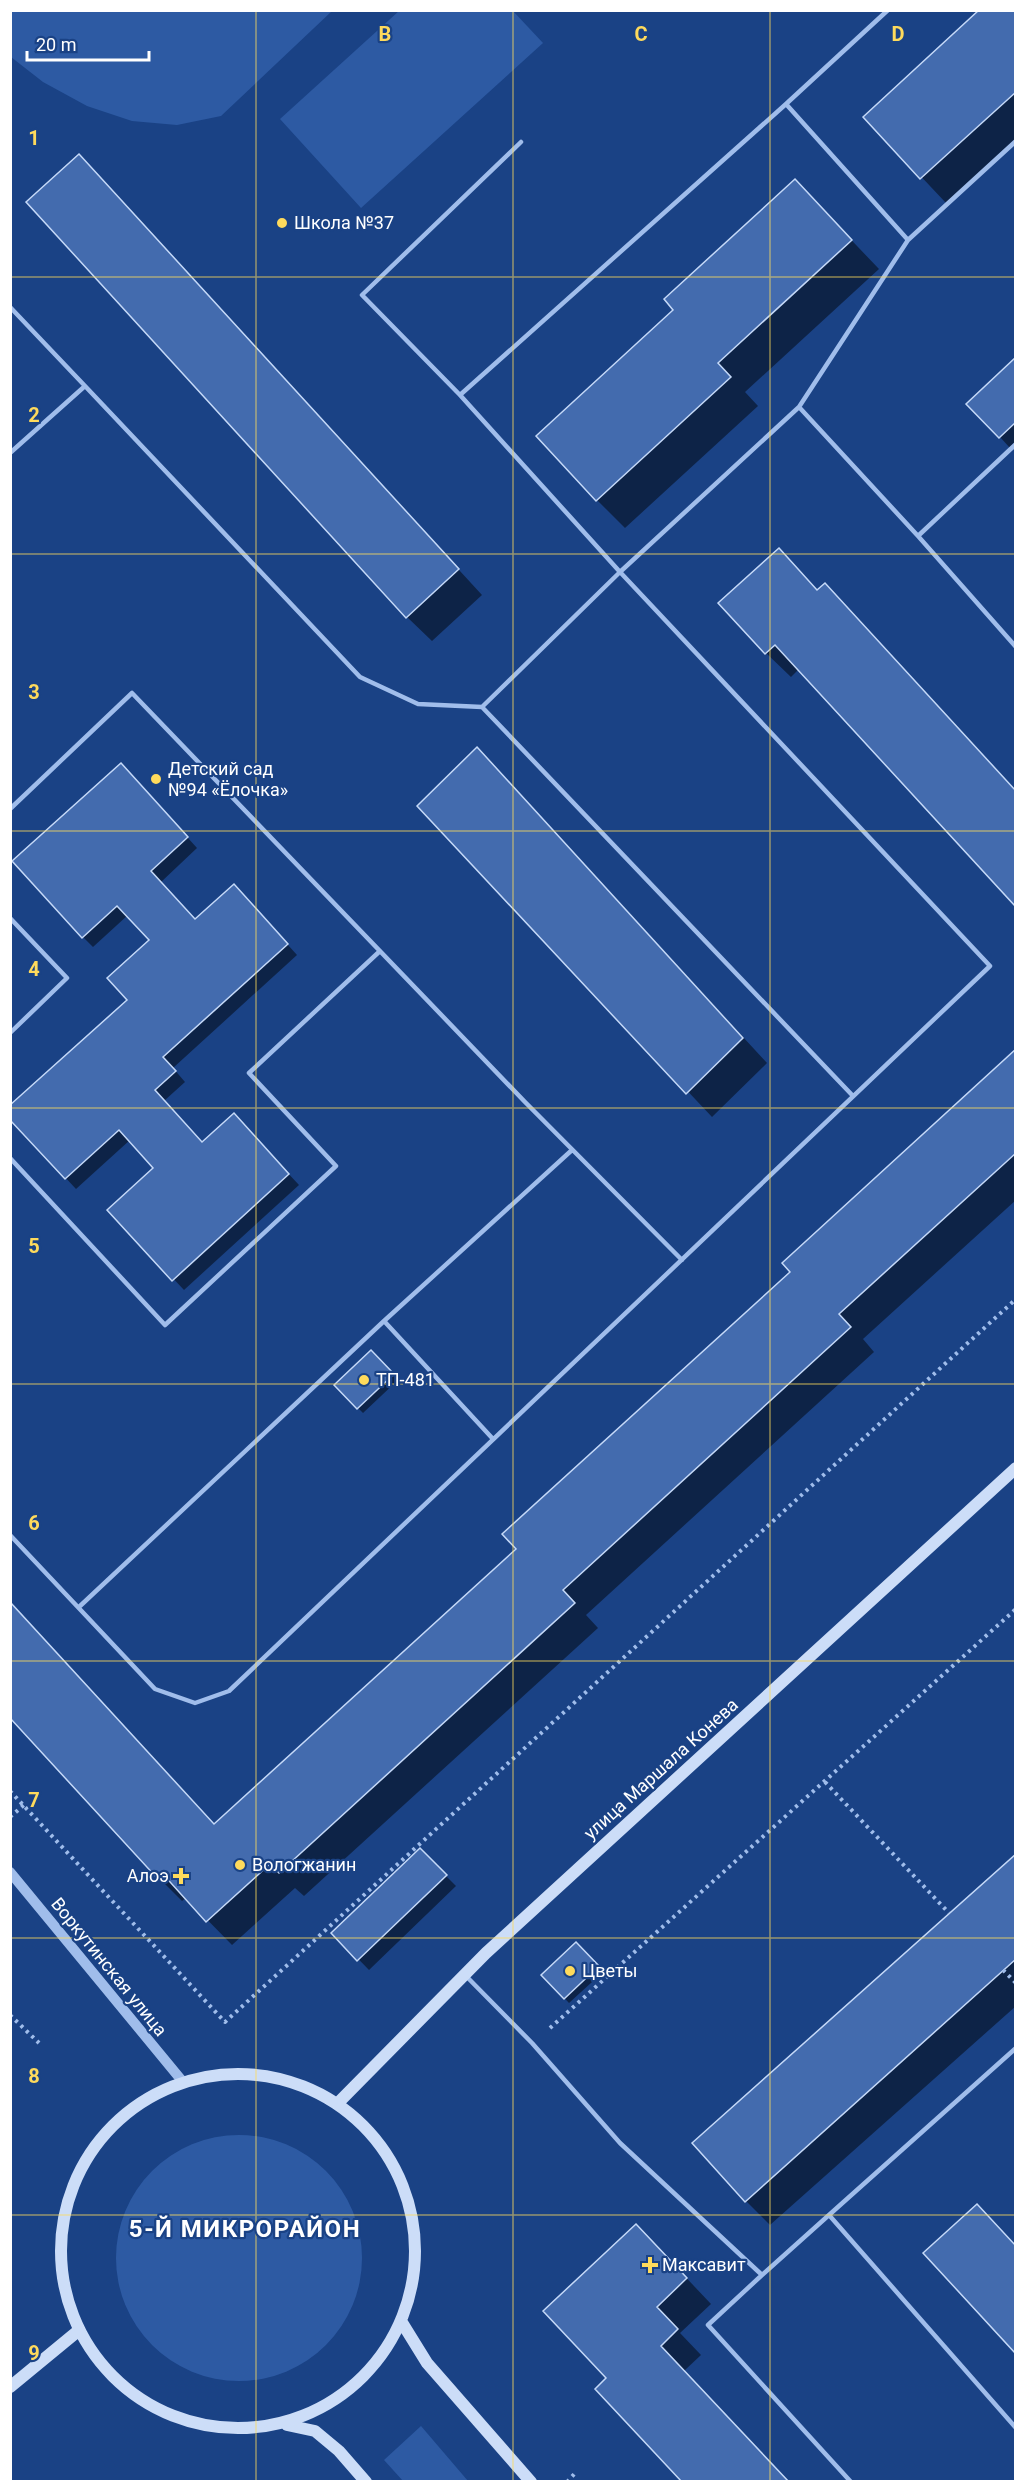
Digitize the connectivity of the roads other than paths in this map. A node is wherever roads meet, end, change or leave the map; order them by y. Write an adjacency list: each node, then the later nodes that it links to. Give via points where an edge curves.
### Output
1 (888, 10): 2 (lane)
2 (786, 104): 5 (lane); 8 (lane)
3 (1016, 141): 5 (lane)
4 (521, 142): 8 (lane, via 362,296)
5 (908, 240): 9 (lane)
6 (10, 307): 7 (lane)
7 (85, 386): 11 (lane); 15 (lane, via 360,677 418,704)
8 (460, 395): 13 (lane)
9 (799, 407): 12 (lane); 13 (lane)
10 (1016, 444): 12 (lane)
11 (10, 453)
12 (918, 536): 14 (lane)
13 (620, 572): 15 (lane); 20 (lane, via 990,966)
14 (1016, 647)
15 (482, 707): 20 (lane)
16 (10, 809): 18 (lane, via 132,693)
17 (10, 918): 19 (lane, via 67,978)
18 (380, 951): 21 (lane); 22 (lane, via 249,1073 336,1166 165,1325)
19 (10, 1033)
20 (853, 1096): 23 (lane)
21 (572, 1150): 23 (lane); 24 (lane)
22 (10, 1158)
23 (682, 1260): 25 (lane)
24 (384, 1321): 25 (lane); 28 (lane)
25 (493, 1439): 28 (lane, via 229,1692 195,1703 155,1689)
26 (1013, 1474): 30 (main road, улица Маршала Конева)
27 (10, 1536): 28 (lane)
28 (79, 1607)
29 (10, 1872): 32 (street, Воркутинская улица)
30 (464, 1974): 33 (main road, улица Маршала Конева); 35 (lane, via 532,2043 620,2143)
31 (1016, 2048): 34 (lane)
32 (183, 2082): 33 (main road, via 228,2074 274,2077 317,2092); 37 (main road, via 158,2092 118,2120 101,2138 75,2179 62,2226 60,2250 66,2299)
33 (337, 2104): 36 (main road, via 381,2146 408,2201 416,2262)
34 (829, 2215): 35 (lane); 40 (lane)
35 (762, 2275): 43 (lane, via 708,2325)
36 (401, 2321): 39 (main road, via 365,2376 339,2397 297,2420); 42 (main road, via 426,2363)
37 (78, 2331): 38 (main road); 39 (main road, via 105,2369 155,2408 185,2421 216,2427)
38 (10, 2387)
39 (280, 2424): 41 (main road, via 315,2431)
40 (1016, 2428)
41 (366, 2481)
42 (531, 2481)
43 (851, 2481)

